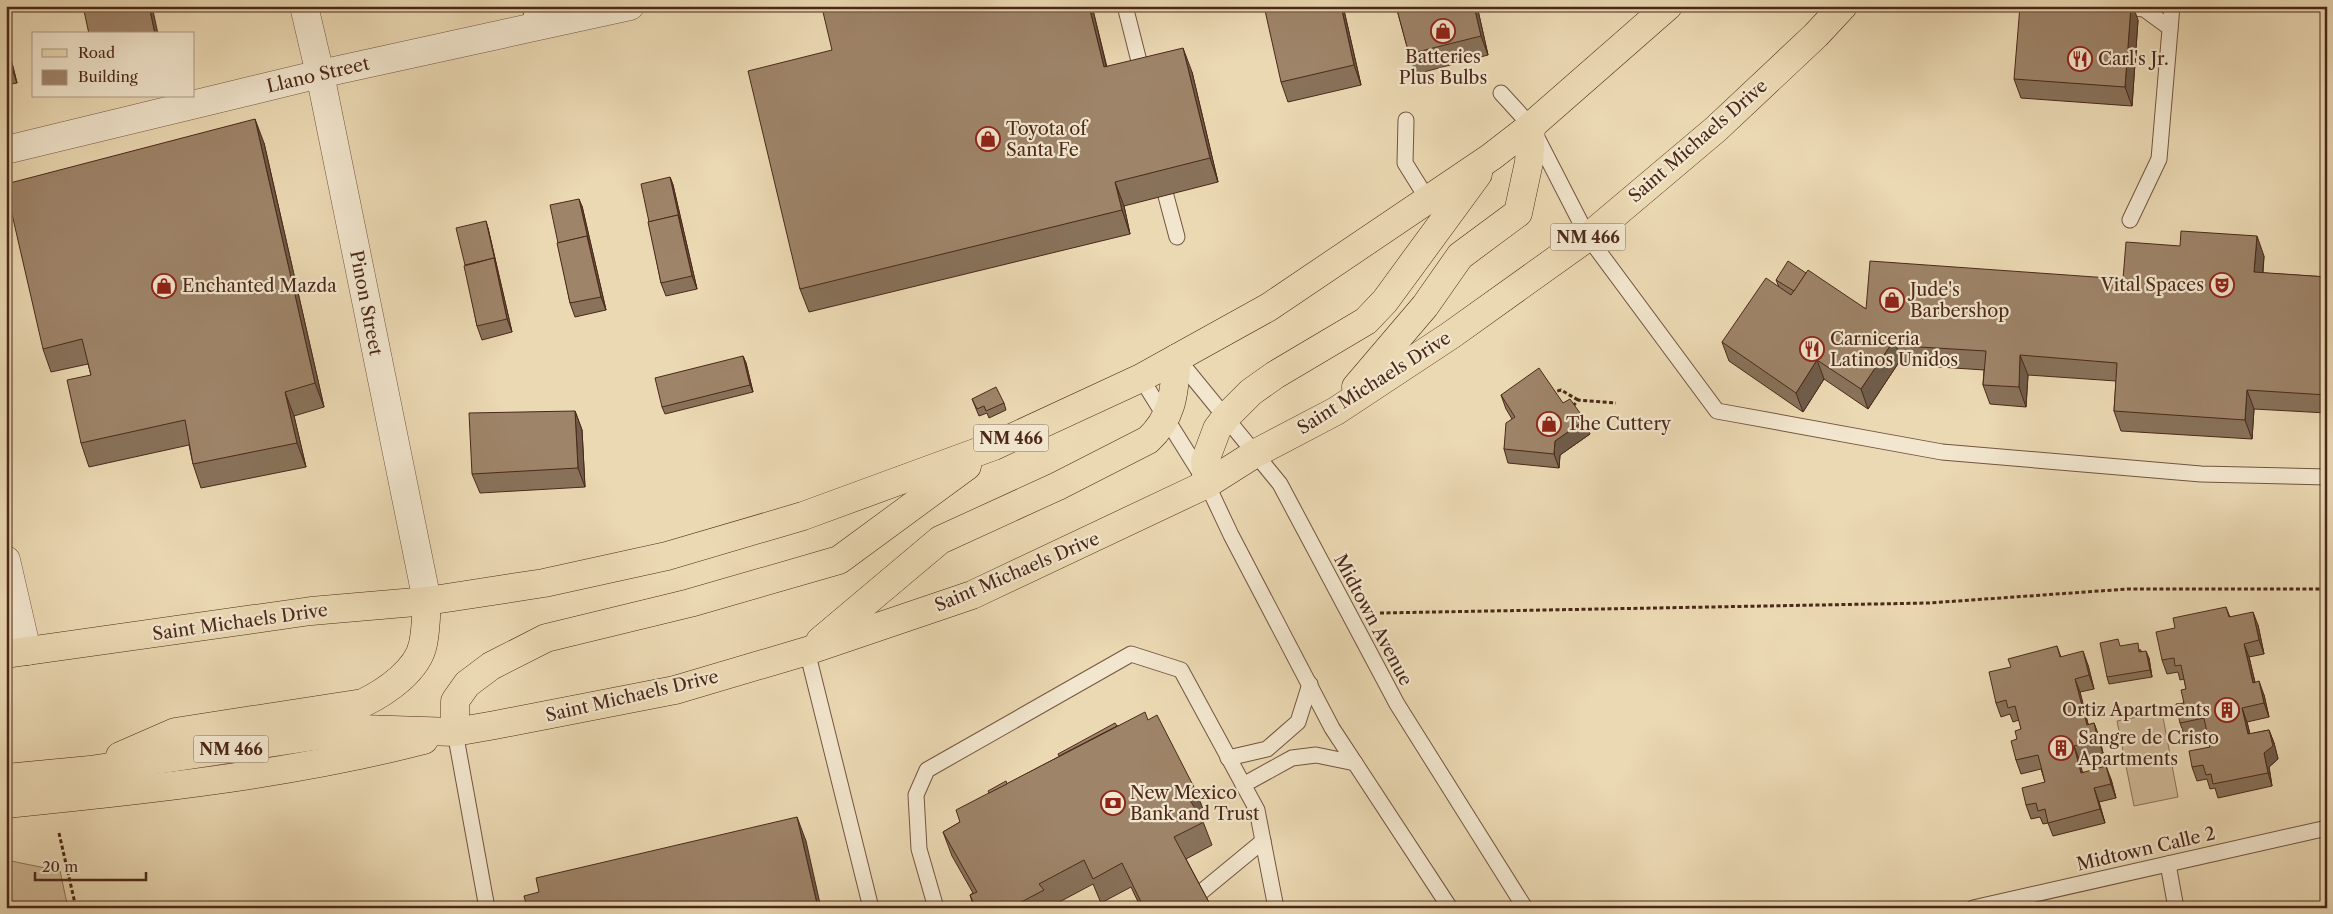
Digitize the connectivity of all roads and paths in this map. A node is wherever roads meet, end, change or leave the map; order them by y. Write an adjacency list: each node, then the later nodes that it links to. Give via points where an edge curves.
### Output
1 (304, 6): 11 (street, Pinon Street)
2 (630, 6): 9 (street, Llano Street)
3 (1126, 6): 12 (lane)
4 (1668, 6): 15 (main road, Saint Michaels Drive / NM 466)
5 (1843, 6): 22 (main road, Saint Michaels Drive / NM 466, via 1716,129)
6 (2110, 6): 8 (lane)
7 (2172, 6): 10 (lane)
8 (2143, 8): 10 (lane)
9 (532, 17): 11 (street, Llano Street)
10 (2170, 28): 20 (lane, via 2159,159)
11 (320, 74): 16 (street, Llano Street); 38 (street, Pinon Street)
12 (1144, 84)
13 (1501, 93): 15 (lane)
14 (1406, 120): 19 (lane, via 1405,163)
15 (1531, 126): 17 (main road, Saint Michaels Drive / NM 466); 22 (lane); 28 (main road, via 1528,170 1518,213 1460,256 1425,306)
16 (6, 150)
17 (1491, 157): 19 (main road, Saint Michaels Drive / NM 466); 30 (main road, via 1385,301 1366,321 1251,392)
18 (1166, 196): 21 (lane)
19 (1428, 200): 23 (main road, Saint Michaels Drive / NM 466, via 1269,306)
20 (2130, 220)
21 (1178, 237)
22 (1588, 237): 28 (main road, Saint Michaels Drive / NM 466, via 1451,335); 34 (lane, via 1717,412 1942,452 2201,474)
23 (1177, 358): 24 (main road, Saint Michaels Drive / NM 466); 30 (lane, Midtown Avenue); 31 (main road, via 1174,395)
24 (1141, 378): 31 (lane); 32 (main road, Saint Michaels Drive / NM 466)
25 (1551, 393): 26 (path, via 1561,390)
26 (1578, 400): 27 (path); 29 (path)
27 (1616, 403)
28 (1336, 411): 33 (main road, Saint Michaels Drive / NM 466)
29 (1568, 411)
30 (1226, 417): 33 (lane, Midtown Avenue); 35 (main road, via 1217,429 1205,462)
31 (1166, 420): 35 (lane); 40 (main road, via 1148,440 1134,448 940,540)
32 (994, 446): 38 (main road, Saint Michaels Drive / NM 466, via 803,516 667,556 544,582); 43 (main road, via 839,560 690,604 546,638 491,666 467,684 455,701)
33 (1256, 453): 35 (main road, Saint Michaels Drive / NM 466); 39 (lane, Midtown Avenue, via 1280,484)
34 (2327, 477)
35 (1207, 484): 40 (main road, Saint Michaels Drive / NM 466, via 972,595); 42 (lane)
36 (6, 560): 41 (street)
37 (2327, 589): 39 (path, via 2128,589 1929,603)
38 (427, 600): 41 (main road, Saint Michaels Drive / NM 466, via 311,611); 46 (main road, via 423,645 412,666 380,694 363,703 175,732)
39 (1349, 614): 61 (lane, Midtown Avenue, via 1397,704)
40 (807, 651): 43 (main road, Saint Michaels Drive / NM 466, via 675,690); 57 (lane)
41 (17, 653)
42 (1310, 684): 44 (lane, via 1298,722 1267,749); 45 (lane, via 1332,728)
43 (455, 732): 46 (main road, Saint Michaels Drive / NM 466, via 361,729); 49 (main road, via 375,752 175,786); 56 (lane)
44 (1228, 758): 48 (lane); 58 (lane, via 1180,670 1131,654 927,770 916,795 919,848)
45 (1355, 763): 48 (lane, via 1316,756 1292,758); 60 (lane)
46 (90, 770): 47 (main road, Saint Michaels Drive / NM 466)
47 (6, 778)
48 (1243, 785): 52 (lane, via 1257,810)
49 (6, 804)
50 (57, 823): 55 (path)
51 (2327, 828): 53 (lane, Midtown Calle 2)
52 (1262, 841): 54 (lane); 59 (lane)
53 (2168, 864): 62 (lane, Midtown Calle 2); 63 (lane)
54 (1200, 893)
55 (76, 908)
56 (487, 908)
57 (871, 908)
58 (936, 908)
59 (1276, 908)
60 (1450, 908)
61 (1525, 908)
62 (1972, 908)
63 (2176, 908)

